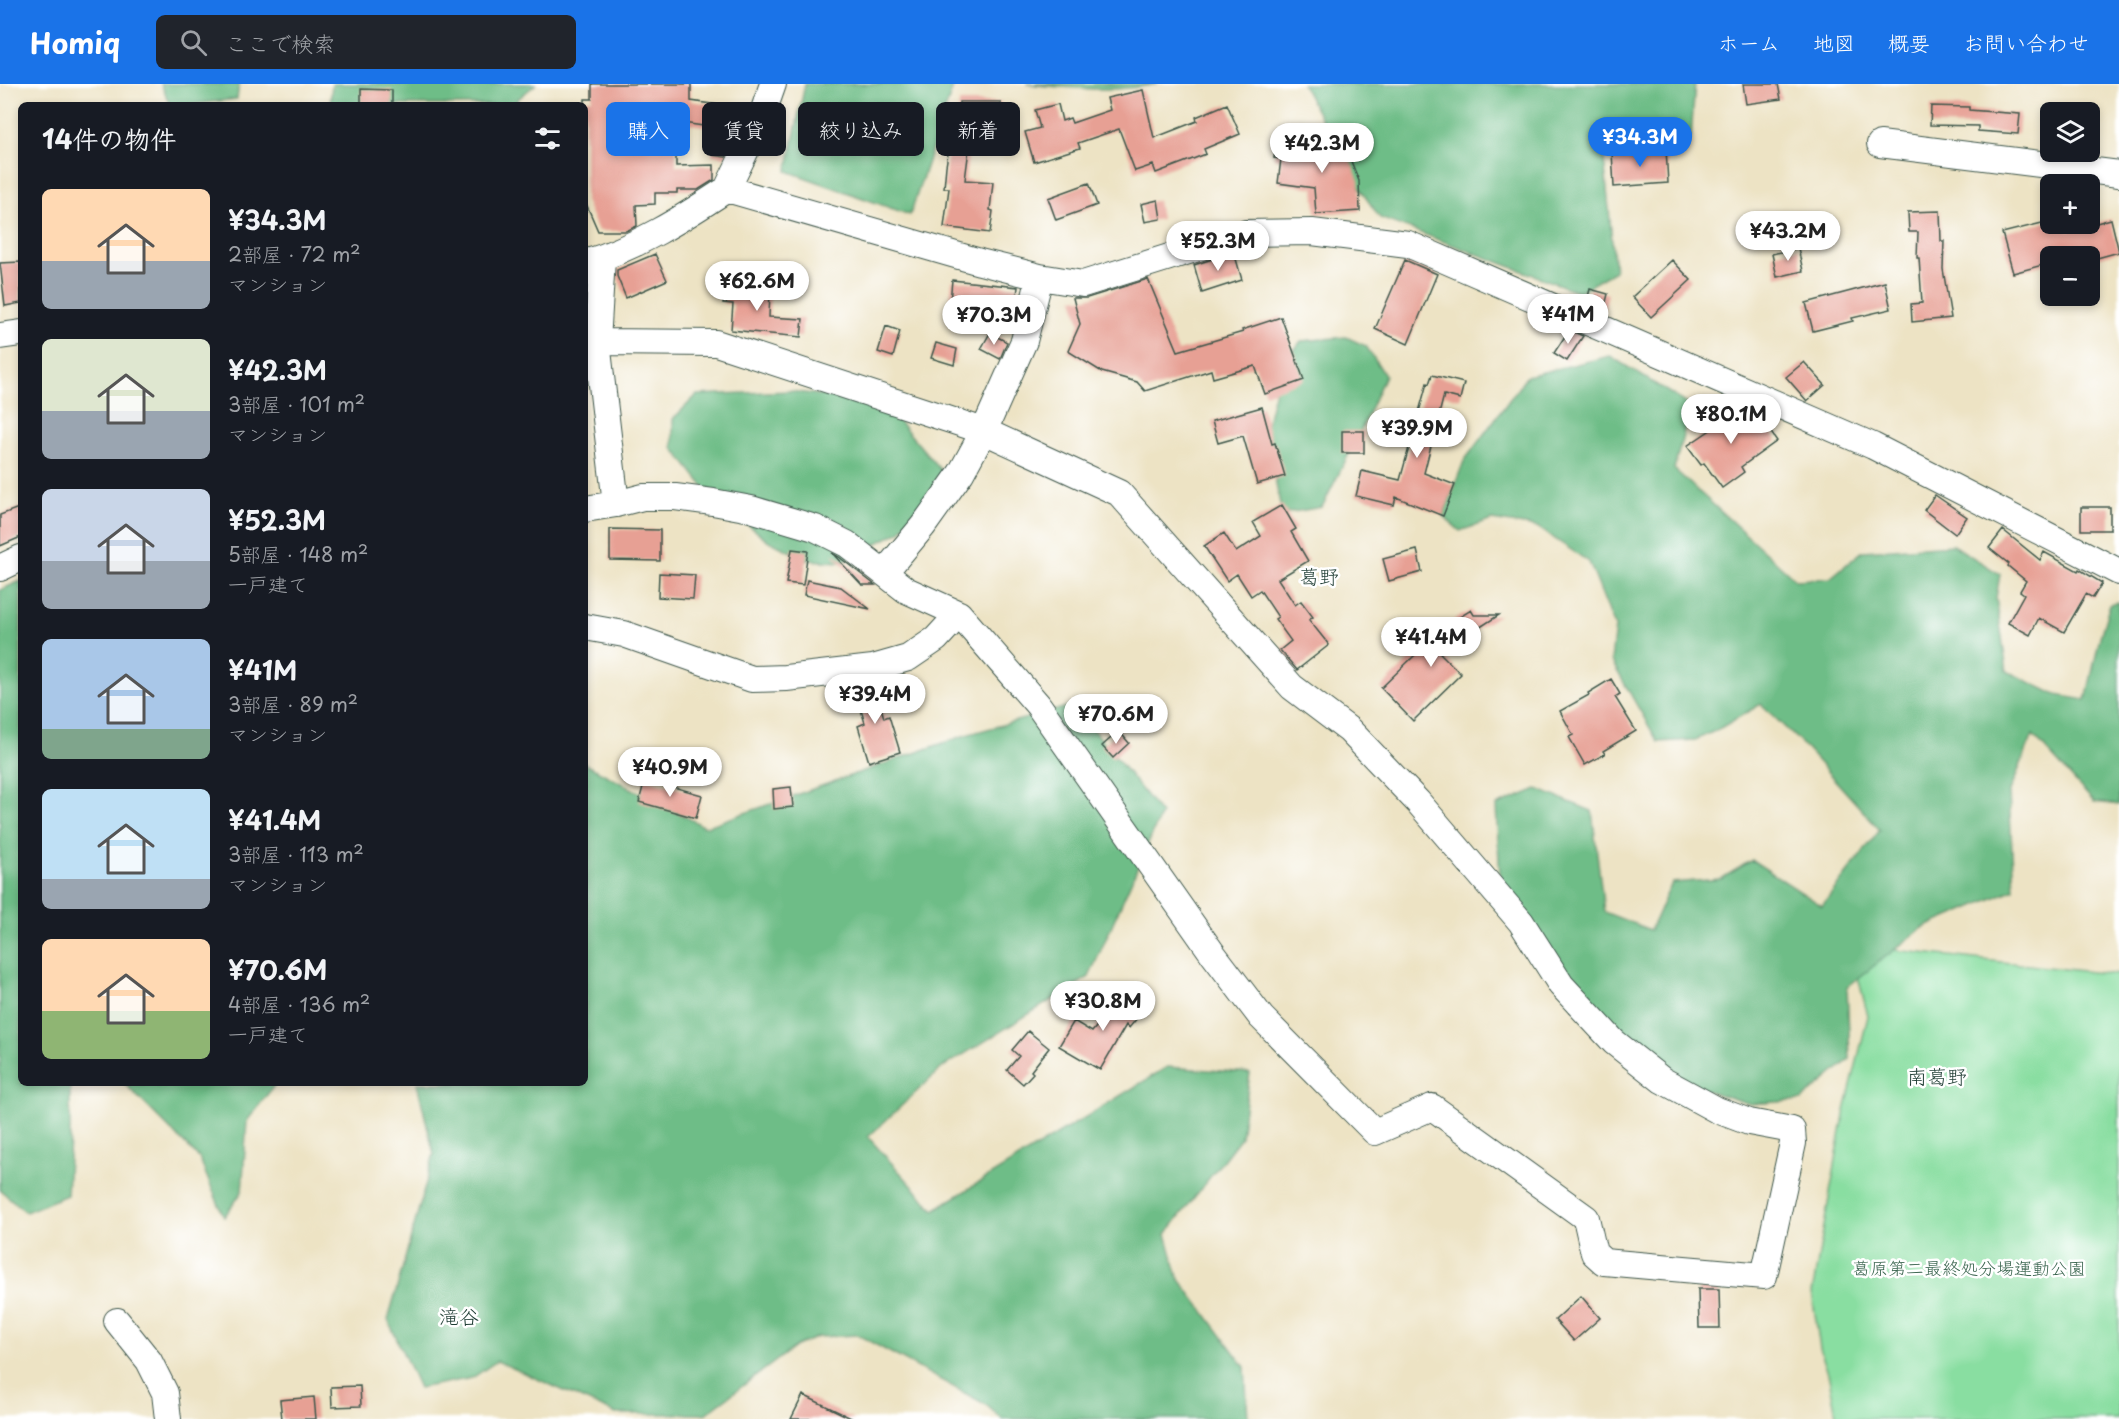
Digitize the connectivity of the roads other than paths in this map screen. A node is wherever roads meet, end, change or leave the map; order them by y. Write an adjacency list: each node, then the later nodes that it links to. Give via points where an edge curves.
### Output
1 (773, 84): 4 (street)
2 (1881, 144): 3 (street)
3 (2119, 174)
4 (727, 189): 5 (street, via 680,220); 6 (street)
5 (594, 260): 9 (street)
6 (1040, 277): 10 (street, via 1024,341); 15 (street, via 1083,284 1246,233 1312,232 1408,244 1873,446)
7 (18, 333): 8 (street)
8 (0, 336)
9 (591, 343): 10 (street, via 716,343); 11 (street)
10 (984, 431): 16 (street, via 961,473); 17 (street, via 1119,493 1292,687 1349,730 1418,802 1521,922 1561,985 1614,1042 1662,1080 1717,1110 1749,1122 1792,1130 1793,1143 1764,1276 1604,1263 1594,1253 1586,1218 1432,1107 1375,1132 1261,1017 1038,705)
11 (616, 504): 12 (street); 16 (street, via 643,497 675,497 751,509 815,528 847,544)
12 (588, 508)
13 (18, 559): 14 (street)
14 (0, 568)
15 (2119, 572)
16 (884, 573): 17 (street, via 906,590)
17 (959, 614): 18 (street, via 936,639 909,658 873,668 786,678 752,679 624,634)
18 (588, 628)
19 (117, 1321): 20 (street, via 138,1346 165,1393)
20 (168, 1419)

